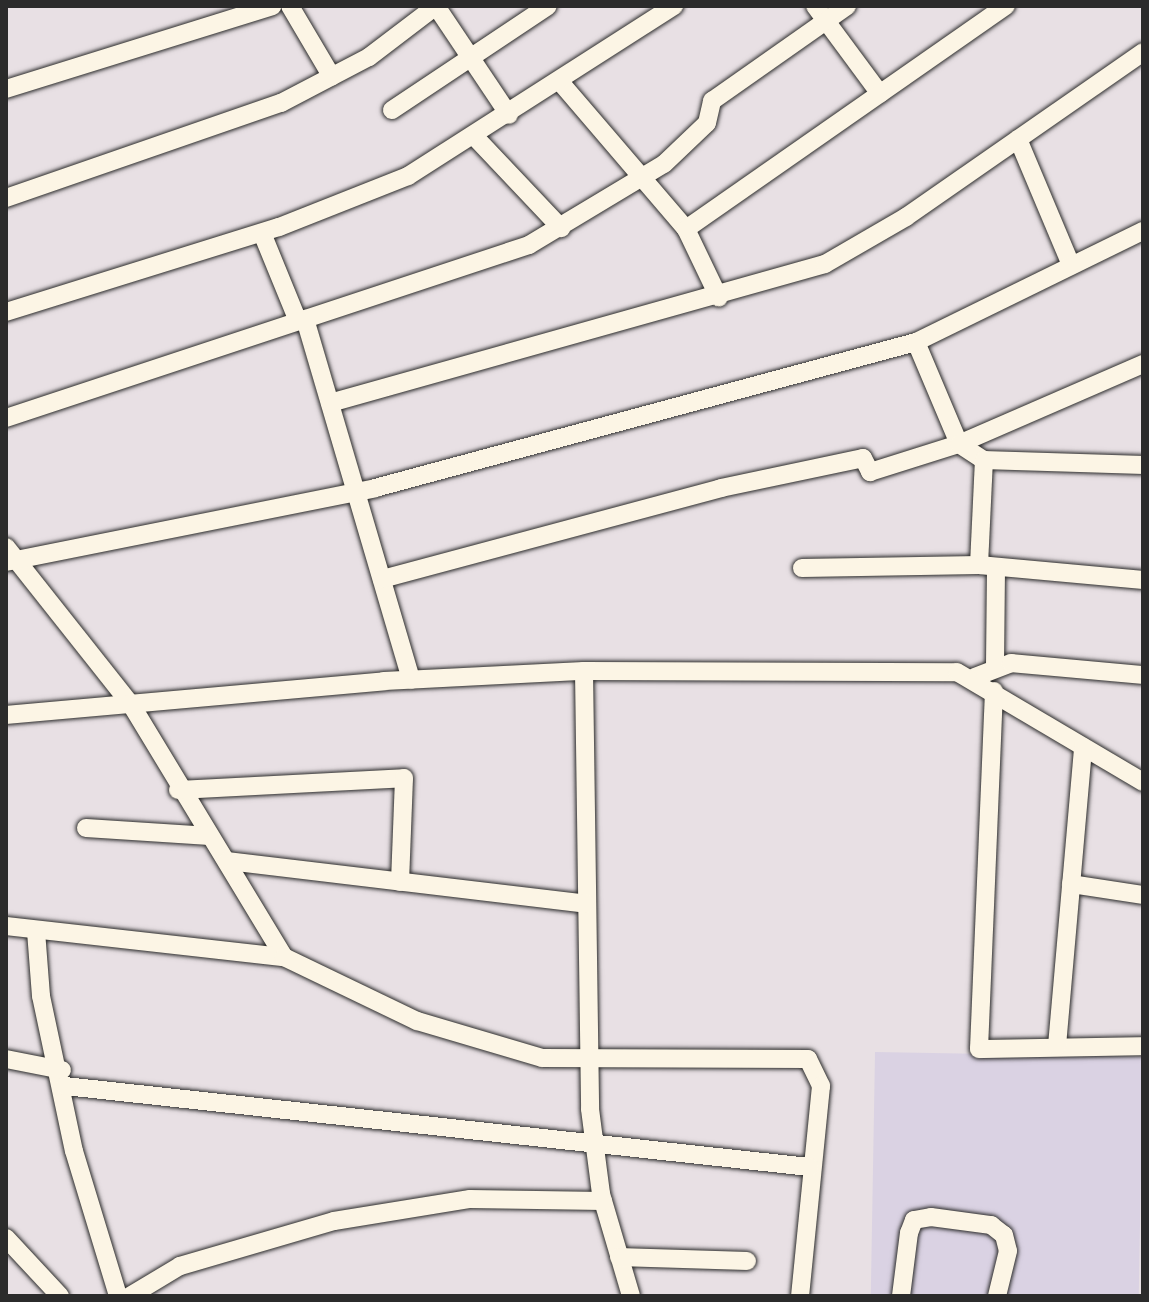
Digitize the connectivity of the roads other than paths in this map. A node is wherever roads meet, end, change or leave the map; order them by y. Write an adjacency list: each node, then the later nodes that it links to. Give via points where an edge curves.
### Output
1 (272, 6): 13 (street)
2 (290, 6): 11 (street)
3 (436, 6): 10 (street); 11 (street)
4 (548, 6): 10 (street)
5 (674, 6): 12 (street)
6 (847, 6): 8 (street)
7 (1006, 6): 14 (street)
8 (820, 14): 14 (street); 19 (street, via 712,101 707,123)
9 (1143, 52): 18 (street)
10 (471, 58): 15 (street); 16 (street)
11 (332, 77): 20 (street, via 281,103)
12 (561, 83): 16 (street); 19 (street)
13 (6, 89)
14 (880, 94): 22 (street)
15 (392, 110)
16 (509, 115): 17 (street)
17 (474, 136): 21 (street); 24 (street, via 408,176)
18 (1018, 139): 25 (street); 26 (street, via 825,264)
19 (642, 178): 21 (street); 22 (street)
20 (6, 198)
21 (561, 228): 28 (street, via 529,245)
22 (686, 229): 26 (street)
23 (1143, 231): 25 (street)
24 (262, 233): 27 (street); 28 (street)
25 (1071, 265): 29 (street)
26 (719, 298): 31 (street)
27 (6, 312)
28 (301, 320): 31 (street); 32 (street)
29 (916, 342): 33 (street); 36 (street)
30 (1143, 364): 33 (street)
31 (330, 403): 36 (street)
32 (6, 418)
33 (959, 444): 34 (street); 40 (street, via 870,472 863,458 721,488)
34 (984, 460): 35 (street); 38 (street)
35 (1143, 465)
36 (357, 492): 37 (street); 40 (street)
37 (9, 557): 48 (street)
38 (988, 566): 39 (street); 41 (street); 42 (street)
39 (802, 568)
40 (382, 579): 46 (street)
41 (1143, 580)
42 (995, 665): 44 (street); 45 (street)
43 (584, 671): 45 (street); 46 (street); 59 (street)
44 (1143, 675)
45 (975, 677): 47 (street)
46 (411, 680): 48 (street)
47 (994, 691): 50 (street); 63 (street, via 979,1049)
48 (132, 706): 49 (street); 52 (street)
49 (6, 715)
50 (1083, 747): 51 (street); 57 (street)
51 (1143, 782)
52 (178, 790): 54 (street); 56 (street, via 404,778)
53 (86, 828): 54 (street)
54 (210, 836): 55 (street)
55 (227, 861): 56 (street); 62 (street)
56 (400, 882): 59 (street)
57 (1071, 884): 58 (street); 63 (street)
58 (1143, 895)
59 (585, 904): 66 (street)
60 (6, 926): 61 (street)
61 (36, 931): 62 (street); 67 (street, via 41,996)
62 (284, 957): 66 (street, via 492,1048)
63 (1057, 1046): 64 (street)
64 (1143, 1046)
65 (6, 1059): 67 (street)
66 (586, 1059): 68 (street); 69 (street, via 808,1059 821,1086)
67 (64, 1078): 68 (street); 75 (street, via 74,1151)
68 (593, 1147): 69 (street); 70 (street)
69 (810, 1167): 78 (street)
70 (603, 1201): 72 (street); 76 (street, via 470,1199 334,1221 180,1266)
71 (6, 1238): 74 (street)
72 (619, 1257): 73 (street); 77 (street)
73 (747, 1261)
74 (60, 1296)
75 (118, 1296)
76 (130, 1296)
77 (631, 1296)
78 (800, 1296)
79 (901, 1296): 80 (street, via 909,1233 914,1220 931,1217 991,1225 1004,1235 1008,1251)
80 (997, 1296)

